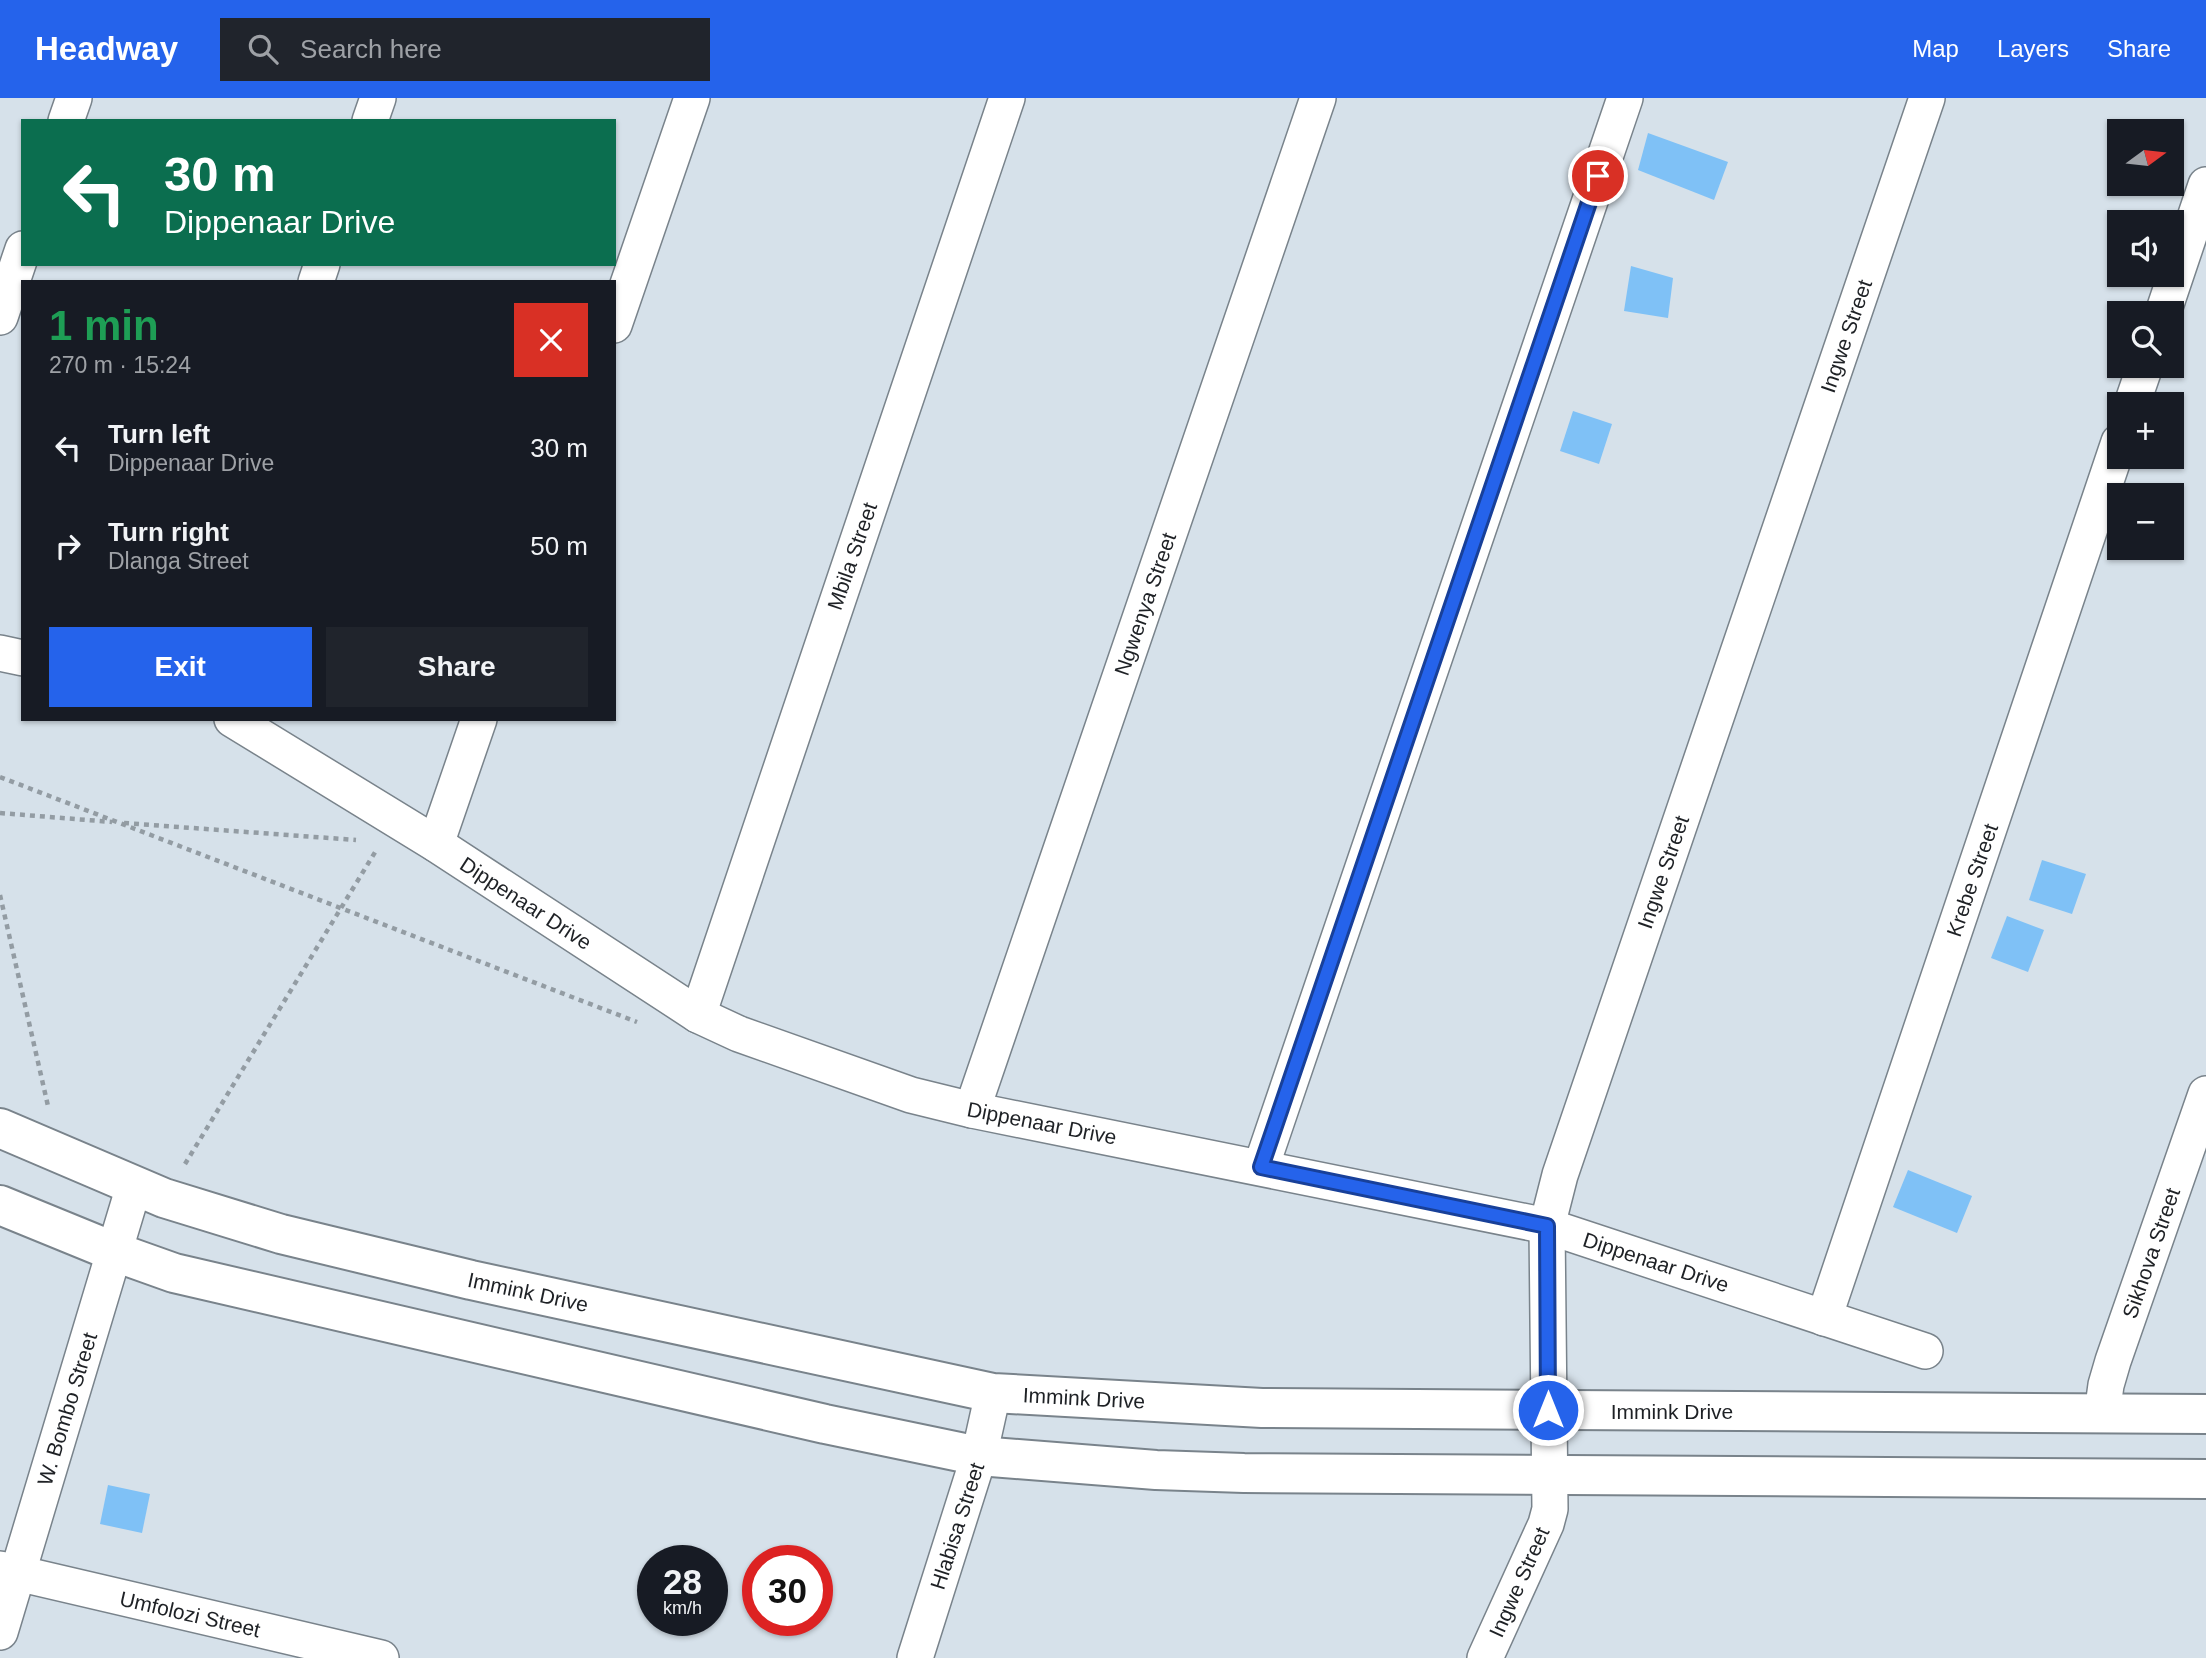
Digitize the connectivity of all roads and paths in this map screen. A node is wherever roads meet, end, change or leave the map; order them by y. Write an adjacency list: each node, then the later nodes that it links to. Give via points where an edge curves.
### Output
1 (74, 98): 8 (street)
2 (378, 98): 9 (street)
3 (692, 98): 14 (street)
4 (1007, 98): 27 (street, Mbila Street)
5 (1318, 98): 30 (street, Ngwenya Street)
6 (1625, 98): 33 (street)
7 (1927, 98): 36 (street, Ingwe Street, via 1564,1162)
8 (67, 119)
9 (371, 119)
10 (2206, 185): 12 (street)
11 (21, 255): 13 (street)
12 (2167, 301)
13 (0, 317)
14 (616, 319)
15 (2110, 469): 38 (street, Krebe Street)
16 (0, 653): 17 (street)
17 (21, 658)
18 (235, 721): 23 (street, Dippenaar Drive)
19 (478, 721): 24 (street)
20 (0, 777): 22 (path)
21 (0, 813): 22 (path)
22 (117, 822): 23 (path); 26 (path)
23 (389, 831): 24 (street, Dippenaar Drive); 26 (path)
24 (436, 844): 27 (street, Dippenaar Drive)
25 (0, 895): 32 (path)
26 (342, 908): 28 (path); 34 (path)
27 (698, 1015): 30 (street, Dippenaar Drive, via 738,1034 911,1095)
28 (649, 1026)
29 (2206, 1094): 42 (street, Sikhova Street, via 2113,1361)
30 (972, 1110): 33 (street, Dippenaar Drive)
31 (0, 1128): 32 (main road, Immink Drive)
32 (59, 1153): 34 (main road, Immink Drive)
33 (1261, 1167): 36 (street, Dippenaar Drive)
34 (149, 1192): 37 (street, W. Bombo Street); 40 (main road, Immink Drive, via 281,1234 459,1277)
35 (0, 1205): 37 (main road)
36 (1547, 1226): 38 (street, Dippenaar Drive); 41 (street, Ingwe Street)
37 (115, 1252): 44 (main road, via 174,1273); 47 (street, W. Bombo Street)
38 (1824, 1318): 39 (street, Dippenaar Drive)
39 (1925, 1351)
40 (993, 1393): 41 (main road, Immink Drive, via 1262,1408); 44 (street, Hlabisa Street)
41 (1548, 1410): 42 (main road, Immink Drive); 45 (street, Ingwe Street)
42 (2102, 1414): 43 (main road, Immink Drive)
43 (2206, 1414)
44 (979, 1456): 45 (main road, via 1231,1473); 51 (street, Hlabisa Street)
45 (1550, 1474): 46 (main road); 52 (street, Ingwe Street, via 1546,1524)
46 (2206, 1479)
47 (9, 1571): 48 (street, W. Bombo Street); 49 (street, Umfolozi Street)
48 (0, 1632)
49 (305, 1650): 50 (street, Umfolozi Street)
50 (381, 1658)
51 (915, 1658)
52 (1485, 1658)

